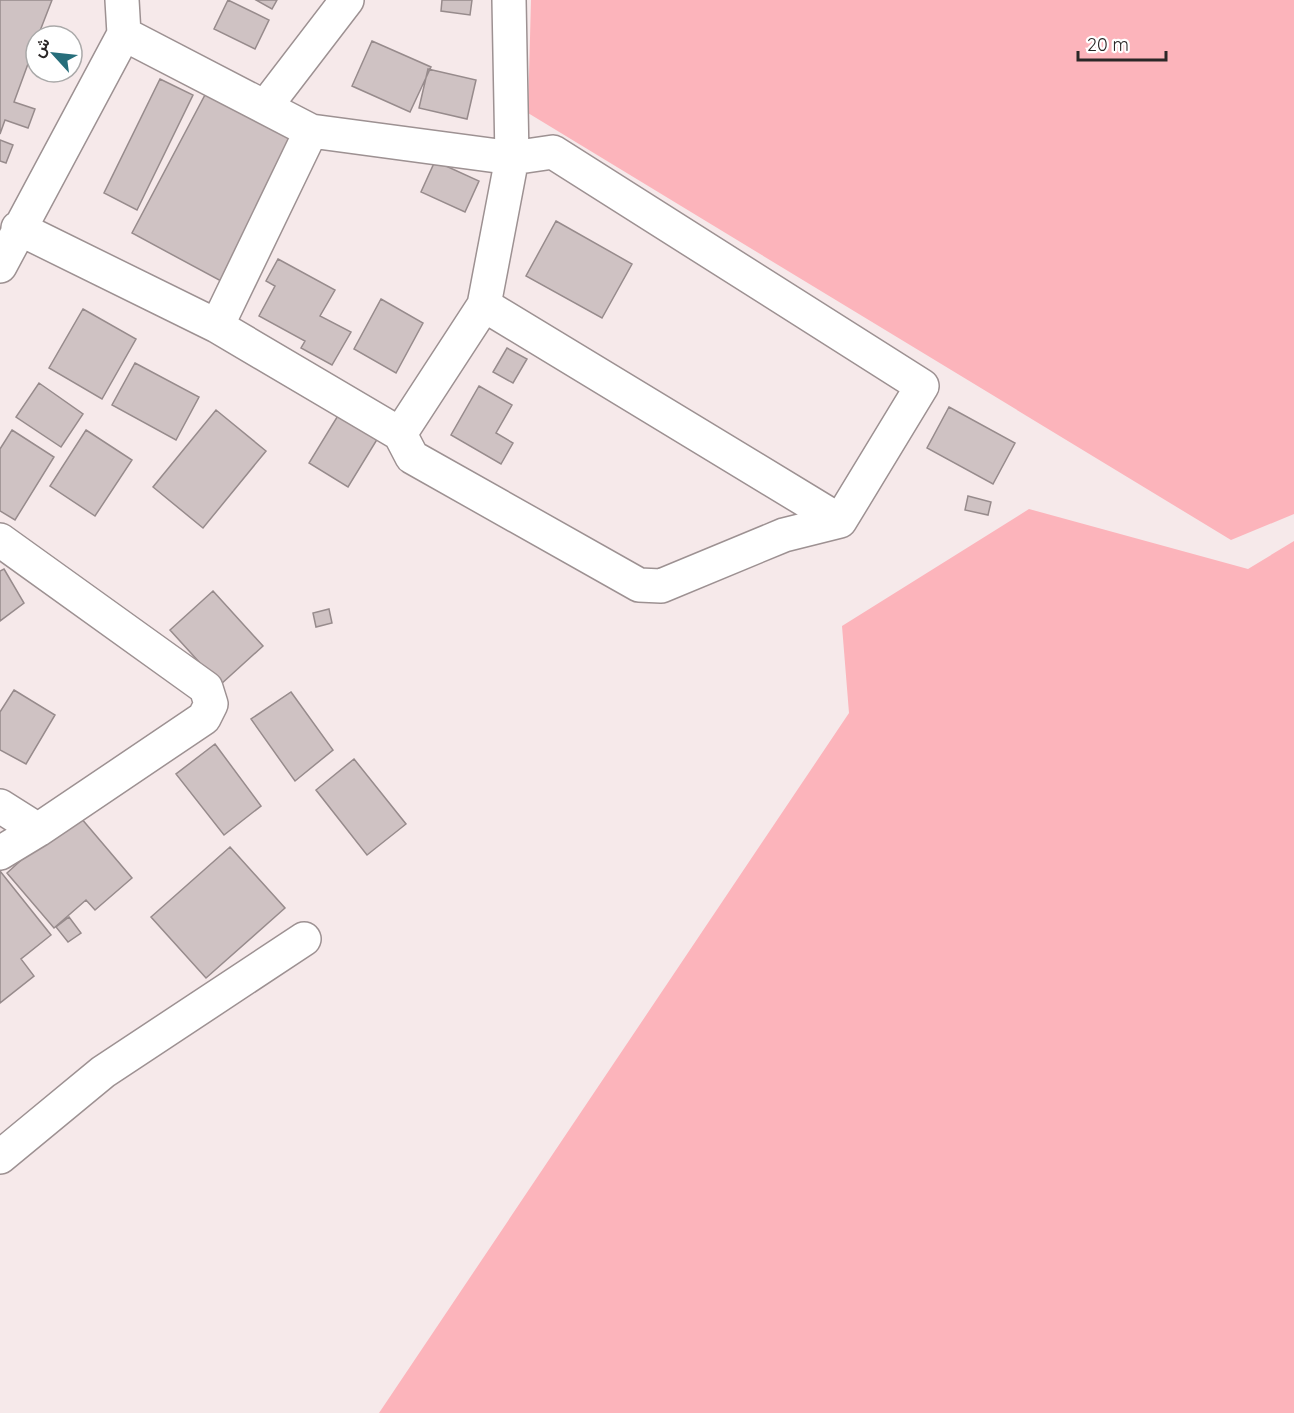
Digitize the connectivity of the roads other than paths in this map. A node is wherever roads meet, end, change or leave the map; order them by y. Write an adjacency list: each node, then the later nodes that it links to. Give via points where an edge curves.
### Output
1 (122, 0): 4 (street)
2 (346, 0): 5 (street)
3 (509, 0): 7 (street)
4 (124, 34): 5 (street); 8 (street)
5 (265, 107): 6 (street)
6 (310, 131): 7 (street); 11 (street)
7 (512, 158): 10 (street); 13 (street, via 554,152 922,386)
8 (18, 228): 9 (street); 11 (street)
9 (0, 266)
10 (484, 305): 12 (street); 13 (street)
11 (217, 326): 12 (street)
12 (400, 434): 13 (street, via 412,457 639,585 661,586 784,535)
13 (840, 521)
14 (0, 540): 16 (street, via 206,688 211,704 204,718)
15 (0, 806): 16 (street)
16 (38, 830): 17 (street)
17 (0, 853)
18 (304, 939): 19 (street, via 103,1071)
19 (0, 1157)

